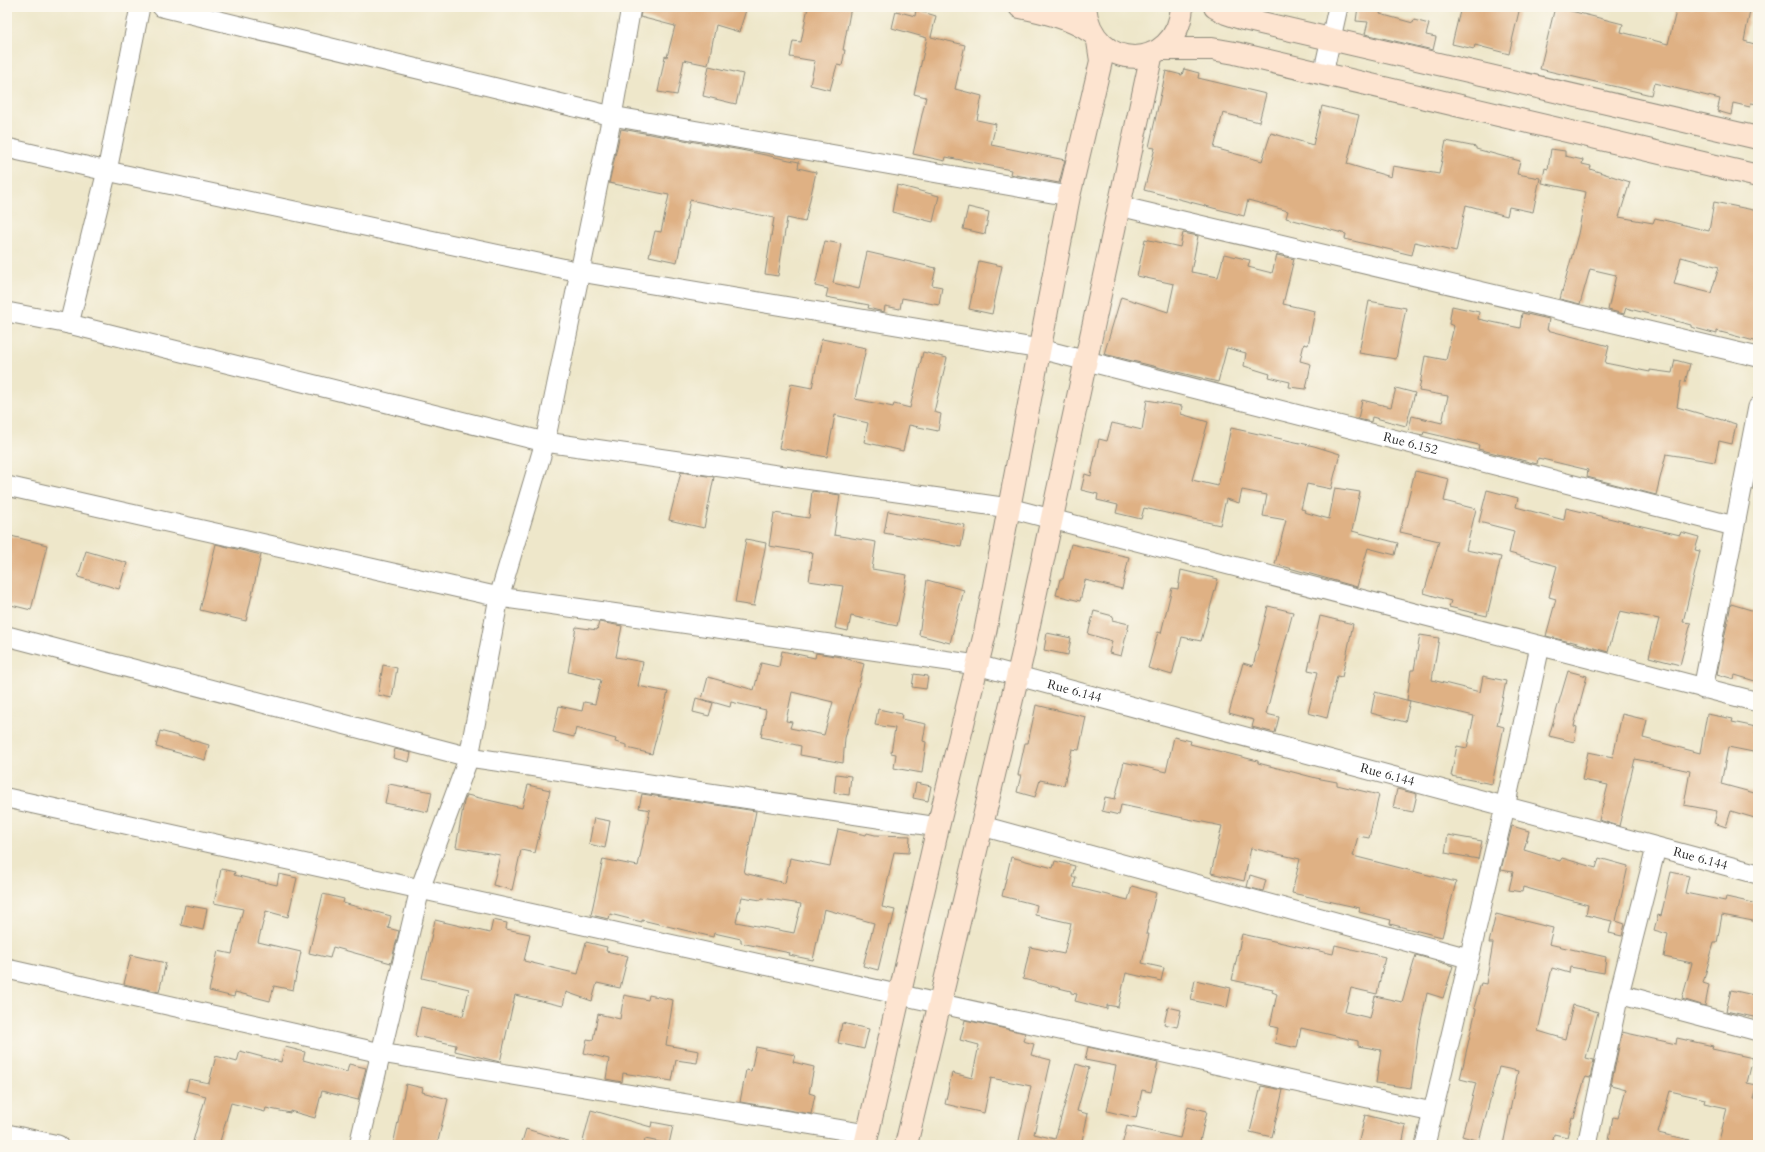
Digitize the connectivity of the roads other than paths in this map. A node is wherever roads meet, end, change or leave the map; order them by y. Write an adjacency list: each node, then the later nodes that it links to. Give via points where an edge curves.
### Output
1 (140, 7): 16 (street)
2 (162, 7): 13 (street)
3 (632, 7): 13 (street)
4 (1020, 7): 9 (main road, via 1078,23)
5 (1085, 7): 9 (main road, via 1086,20)
6 (1182, 7): 11 (main road, via 1181,21 1173,37)
7 (1215, 7): 10 (main road, via 1244,19)
8 (1338, 7): 10 (street)
9 (1094, 37): 11 (main road, via 1110,51 1124,56 1138,57); 18 (main road, via 1101,61)
10 (1331, 39): 12 (street); 14 (main road)
11 (1156, 51): 12 (main road, via 1212,49); 19 (main road)
12 (1323, 74): 17 (main road)
13 (612, 116): 18 (street); 20 (street)
14 (1758, 138)
15 (7, 148): 16 (street, Rue 6.152)
16 (107, 171): 20 (street, Rue 6.152); 22 (street)
17 (1758, 176)
18 (1069, 196): 23 (main road)
19 (1119, 206): 24 (street); 25 (main road)
20 (580, 272): 23 (street, Rue 6.152); 27 (street)
21 (7, 312): 22 (street)
22 (68, 324): 27 (street)
23 (1040, 349): 25 (street, Rue 6.152); 29 (main road)
24 (1758, 357)
25 (1086, 361): 30 (main road); 31 (street, Rue 6.152)
26 (1758, 406): 31 (street)
27 (544, 442): 29 (street); 32 (street)
28 (7, 486): 32 (street, Rue 6.144)
29 (1009, 508): 30 (street); 35 (main road)
30 (1052, 518): 34 (street); 36 (main road)
31 (1734, 526): 37 (street)
32 (499, 597): 35 (street, Rue 6.144); 39 (street)
33 (7, 636): 39 (street)
34 (1540, 646): 37 (street); 41 (street)
35 (977, 665): 36 (street, Rue 6.144); 43 (main road)
36 (1017, 676): 41 (street, Rue 6.144); 42 (main road)
37 (1703, 689): 38 (street)
38 (1758, 702)
39 (469, 757): 43 (street); 46 (street)
40 (7, 798): 46 (street)
41 (1505, 807): 44 (street, Rue 6.144); 47 (street)
42 (982, 826): 47 (street); 51 (main road)
43 (938, 827): 50 (main road)
44 (1656, 848): 45 (street, Rue 6.144); 49 (street)
45 (1758, 874)
46 (420, 889): 50 (street); 53 (street)
47 (1468, 958): 54 (street)
48 (7, 968): 53 (street)
49 (1619, 994): 52 (street); 61 (street)
50 (900, 995): 51 (street); 56 (main road)
51 (940, 1004): 54 (street); 57 (main road)
52 (1758, 1031)
53 (381, 1053): 56 (street); 59 (street)
54 (1432, 1112): 60 (street)
55 (7, 1134): 58 (street)
56 (866, 1140)
57 (908, 1144)
58 (58, 1145)
59 (359, 1145)
60 (1425, 1145)
61 (1587, 1145)

